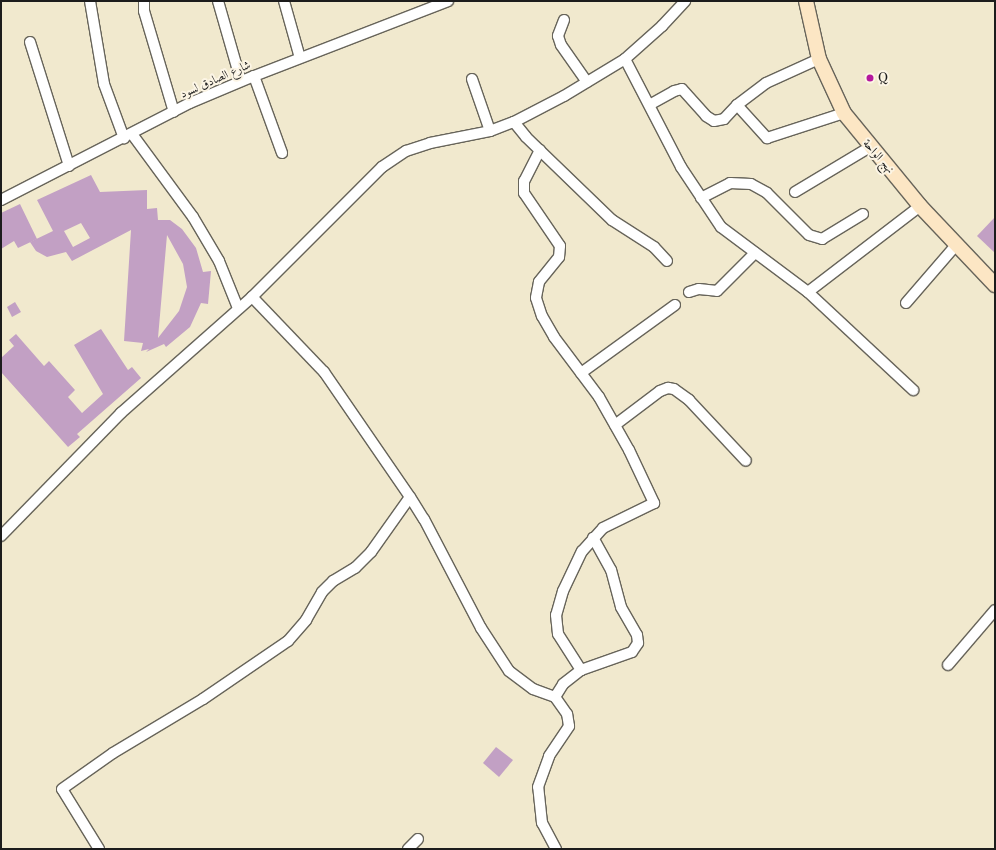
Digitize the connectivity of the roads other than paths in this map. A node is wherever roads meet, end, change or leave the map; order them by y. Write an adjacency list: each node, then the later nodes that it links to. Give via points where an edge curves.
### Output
1 (90, 1): 23 (street, via 104,84)
2 (144, 1): 19 (street, via 144,11)
3 (218, 1): 15 (street)
4 (284, 1): 10 (street)
5 (448, 1): 10 (street, شارع الصادق لسود)
6 (685, 1): 11 (street)
7 (806, 1): 12 (street, نهج الواحة)
8 (564, 20): 16 (street, via 558,36 561,45)
9 (30, 42): 27 (street)
10 (300, 58): 13 (street, شارع الصادق لسود)
11 (625, 59): 16 (street); 17 (street)
12 (819, 59): 18 (street, via 766,83); 20 (street, نهج الواحة)
13 (254, 76): 15 (street, شارع الصادق لسود); 26 (street)
14 (472, 79): 22 (street)
15 (241, 81): 19 (street, شارع الصادق لسود)
16 (587, 82): 21 (street)
17 (651, 104): 18 (street, via 682,89 706,116 714,121 724,118); 29 (street, via 681,167)
18 (737, 105): 20 (street, via 767,138 784,135)
19 (174, 112): 23 (street, شارع الصادق لسود)
20 (844, 112): 24 (street, نهج الواحة)
21 (514, 122): 22 (street); 25 (street)
22 (490, 131): 39 (street, via 423,145 393,159)
23 (128, 136): 27 (street, شارع الصادق لسود); 42 (street, via 193,217 219,261)
24 (870, 147): 28 (street); 31 (street, نهج الواحة)
25 (540, 150): 35 (street, via 612,220 654,247); 43 (street, via 524,181 524,193 560,246 559,256 539,282 536,298 542,316 554,337)
26 (282, 153)
27 (69, 166): 30 (street, شارع الصادق لسود)
28 (795, 192)
29 (701, 198): 32 (street, via 730,183 751,184 767,193 809,235 822,239); 34 (street, via 721,227)
30 (1, 200)
31 (920, 206): 33 (street, نهج الواحة); 38 (street)
32 (863, 214)
33 (956, 245): 36 (street, نهج الواحة); 40 (street)
34 (755, 254): 37 (street, via 717,291 699,289); 38 (street)
35 (667, 260)
36 (995, 285)
37 (689, 292)
38 (808, 292): 44 (street)
39 (252, 297): 42 (street); 47 (street, via 324,372)
40 (906, 303)
41 (675, 306): 43 (street)
42 (238, 308): 48 (street, via 121,413)
43 (581, 373): 45 (street)
44 (913, 390)
45 (615, 425): 46 (street, via 660,392 668,388 674,389 689,400); 49 (street, via 654,504 603,528)
46 (746, 461)
47 (410, 497): 53 (street, via 481,628 509,671 533,689); 55 (street, via 372,552 322,592 306,620 288,641 220,688 113,753 62,789)
48 (3, 530)
49 (593, 538): 52 (street, via 582,551 563,591 556,615 558,634); 52 (street, via 611,570 621,607 637,635 638,643 632,652)
50 (995, 610): 51 (street)
51 (948, 665)
52 (581, 670): 53 (street, via 563,684)
53 (555, 697): 57 (street, via 567,714 569,726 549,756 538,787 542,823)
54 (418, 838): 56 (street)
55 (99, 849)
56 (408, 849)
57 (556, 849)

